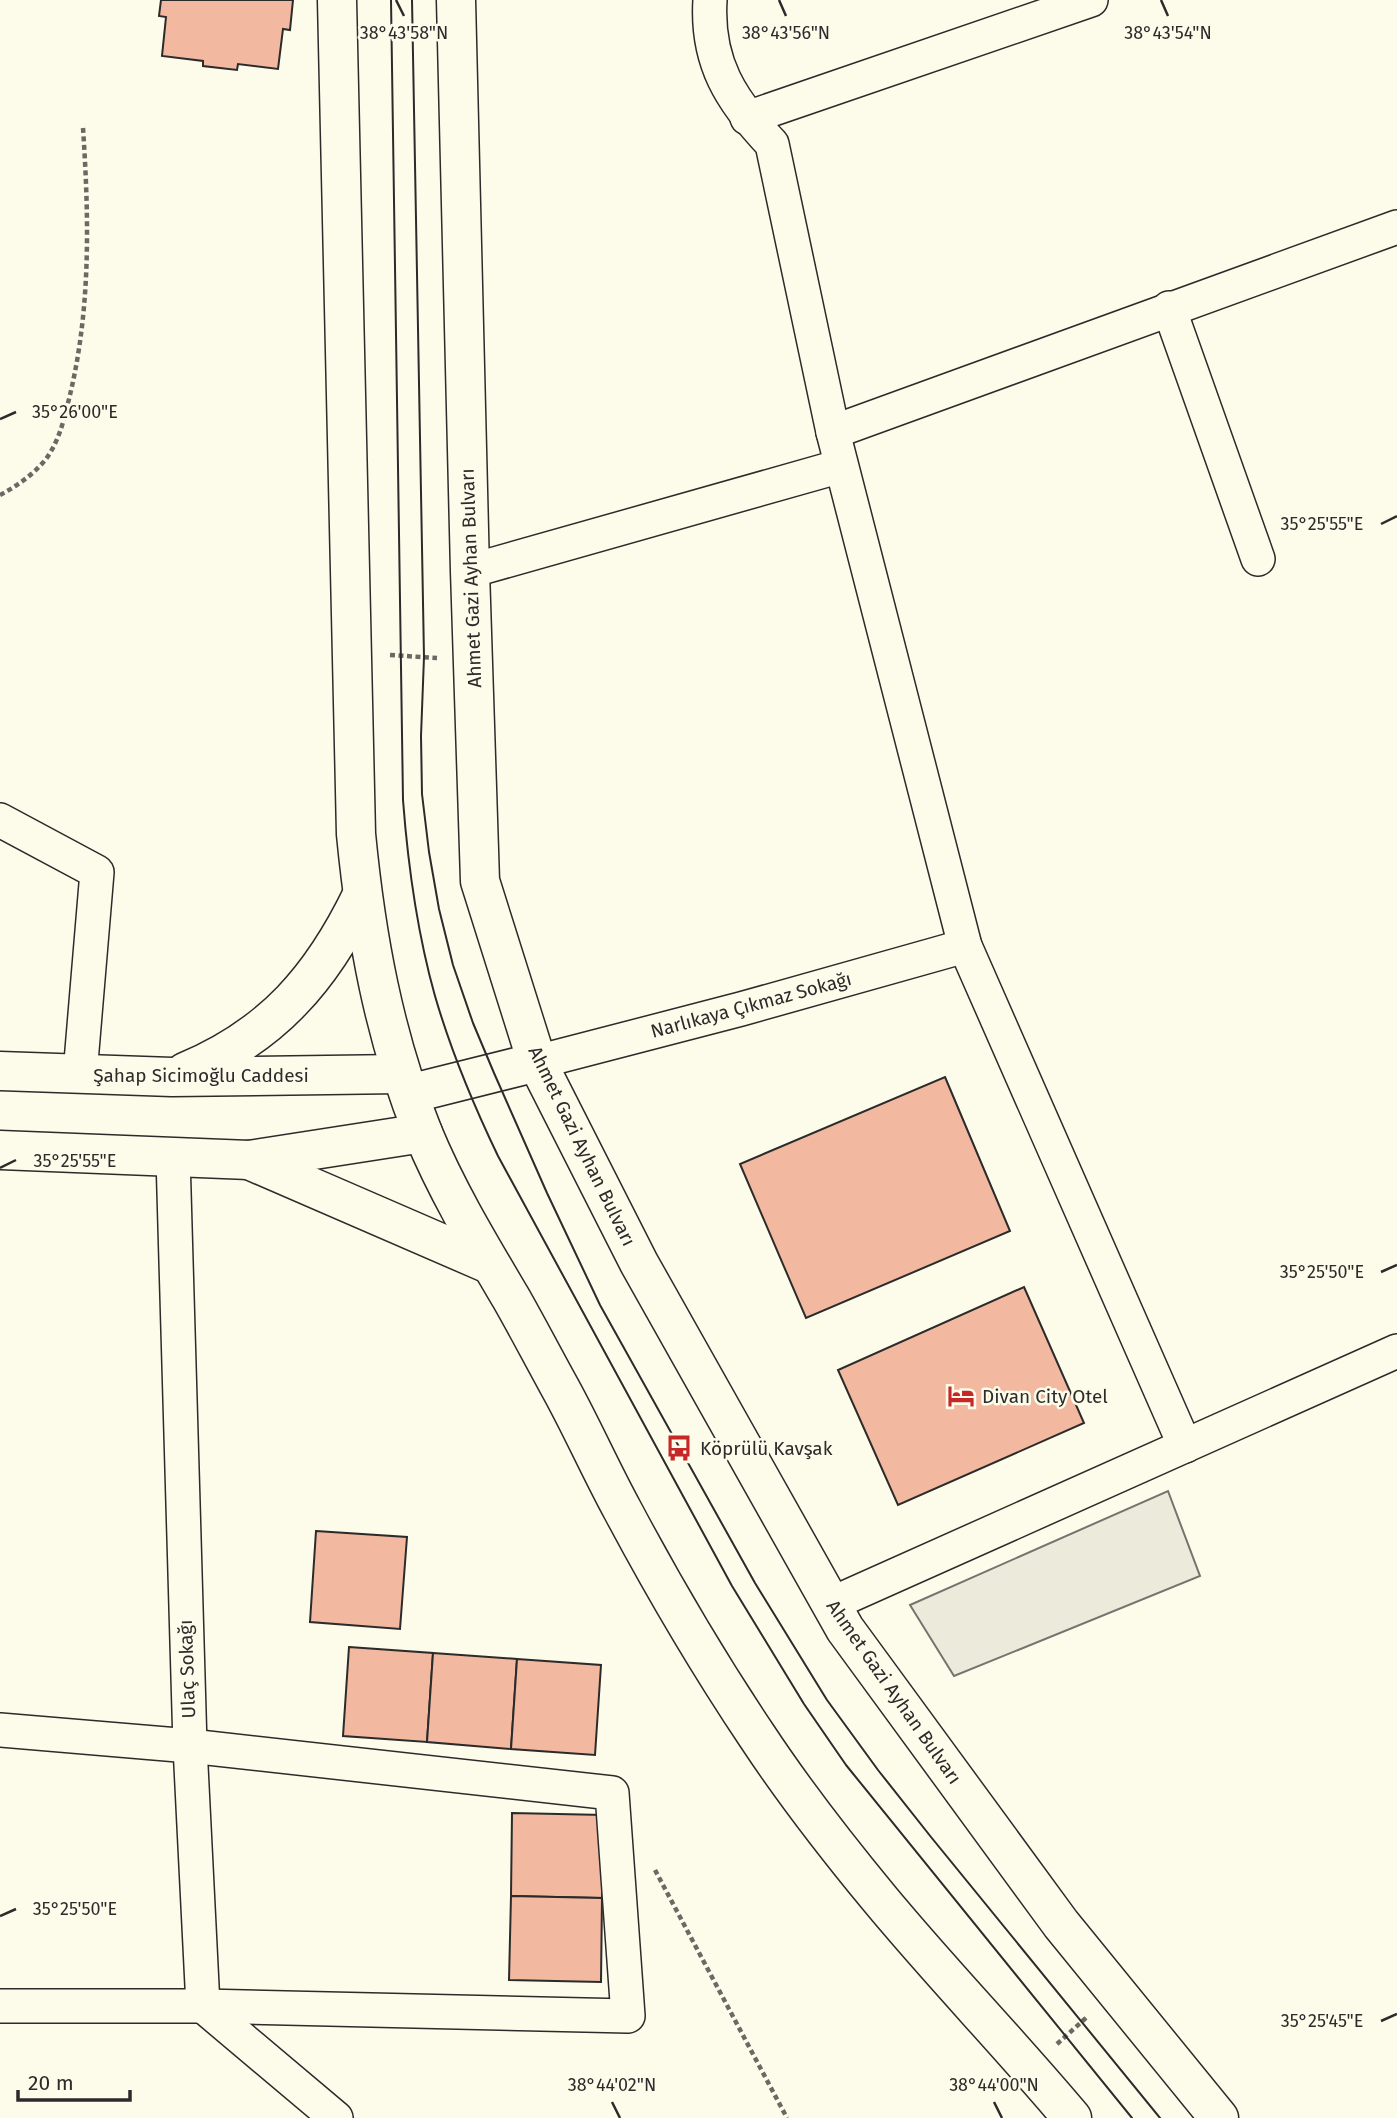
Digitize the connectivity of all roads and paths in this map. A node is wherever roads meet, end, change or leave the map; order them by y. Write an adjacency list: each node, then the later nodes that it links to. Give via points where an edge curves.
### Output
1 (337, 0): 14 (main road)
2 (456, 0): 13 (main road, Ahmet Gazi Ayhan Bulvarı)
3 (710, 0): 5 (street, via 712,41 720,69)
4 (1091, 0): 5 (street)
5 (747, 118): 9 (street, via 772,144)
6 (83, 128): 11 (path, via 87,237 75,375 58,438 46,459 29,477)
7 (1397, 227): 8 (street)
8 (1170, 308): 9 (street); 12 (street)
9 (833, 432): 10 (street)
10 (842, 466): 13 (street); 18 (street)
11 (0, 495)
12 (1258, 559)
13 (470, 571): 15 (main road, Ahmet Gazi Ayhan Bulvarı)
14 (353, 653): 15 (path); 17 (main road, via 356,834)
15 (473, 660): 19 (main road, Ahmet Gazi Ayhan Bulvarı, via 480,881)
16 (0, 820): 21 (street, via 97,872)
17 (362, 895): 22 (main road, via 329,956 284,1009 232,1049); 23 (main road, via 384,1015)
18 (965, 946): 19 (street, Narlıkaya Çıkmaz Sokağı); 30 (street)
19 (537, 1062): 23 (main road, Şahap Sicimoğlu Caddesi); 31 (main road, Ahmet Gazi Ayhan Bulvarı, via 639,1263)
20 (0, 1071): 21 (main road, Şahap Sicimoğlu Caddesi)
21 (80, 1074): 22 (main road, Şahap Sicimoğlu Caddesi)
22 (172, 1077): 23 (main road, Şahap Sicimoğlu Caddesi)
23 (405, 1084): 24 (main road)
24 (423, 1133): 27 (main road); 28 (main road)
25 (0, 1150): 26 (main road)
26 (173, 1157): 27 (main road); 33 (street, Ulaç Sokağı)
27 (249, 1160): 28 (main road)
28 (489, 1264): 38 (main road, via 661,1581 758,1738 879,1898)
29 (1397, 1351): 30 (street)
30 (1185, 1446): 31 (street)
31 (831, 1604): 35 (main road, Ahmet Gazi Ayhan Bulvarı, via 1061,1924)
32 (0, 1730): 33 (street)
33 (190, 1746): 37 (street, Ulaç Sokağı); 37 (street, via 612,1793 628,2016)
34 (652, 1865): 40 (path)
35 (1115, 1991): 38 (path); 42 (main road, Ahmet Gazi Ayhan Bulvarı)
36 (0, 2006): 37 (street)
37 (202, 2006): 39 (street)
38 (1031, 2068): 41 (main road)
39 (336, 2118)
40 (787, 2118)
41 (1072, 2118)
42 (1219, 2118)

